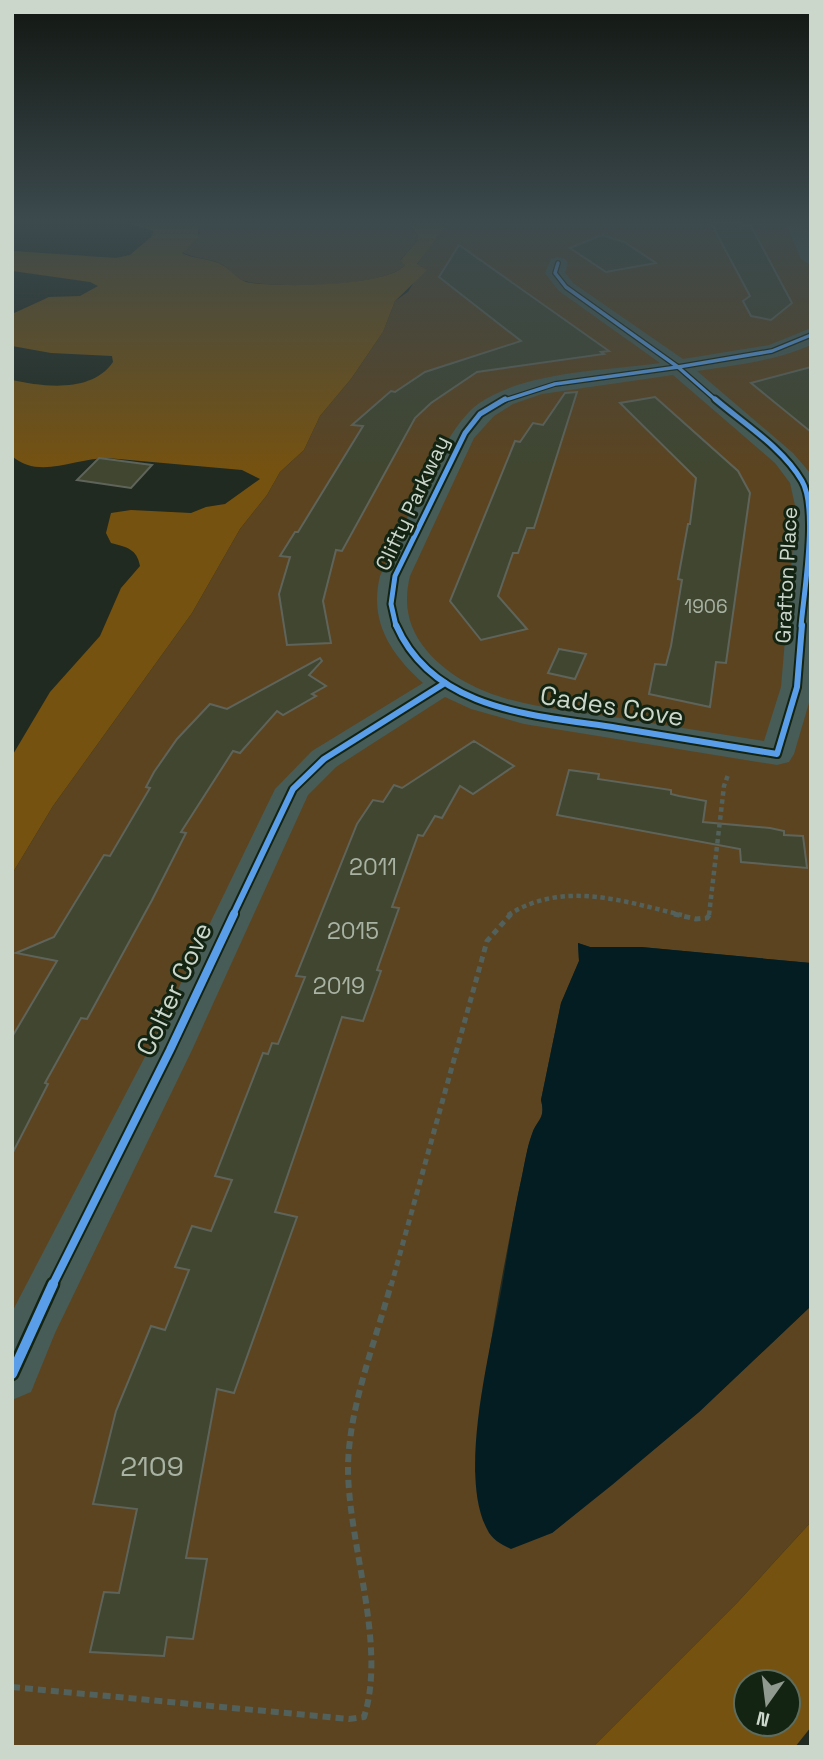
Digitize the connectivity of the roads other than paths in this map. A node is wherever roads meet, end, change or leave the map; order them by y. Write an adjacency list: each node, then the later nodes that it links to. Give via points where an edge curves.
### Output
1 (594, 305): 3 (street, Grafton Place)
2 (811, 335): 3 (street, Clifty Parkway, via 751,355)
3 (678, 367): 4 (street, Clifty Parkway, via 539,388 489,408 470,424 406,552 391,593 391,613 399,633); 5 (street, Grafton Place, via 784,458 808,494 797,687)
4 (445, 684): 5 (street, Cades Cove, via 527,713); 6 (street, Colter Cove, via 332,754 293,789)
5 (777, 754)
6 (12, 1374)

